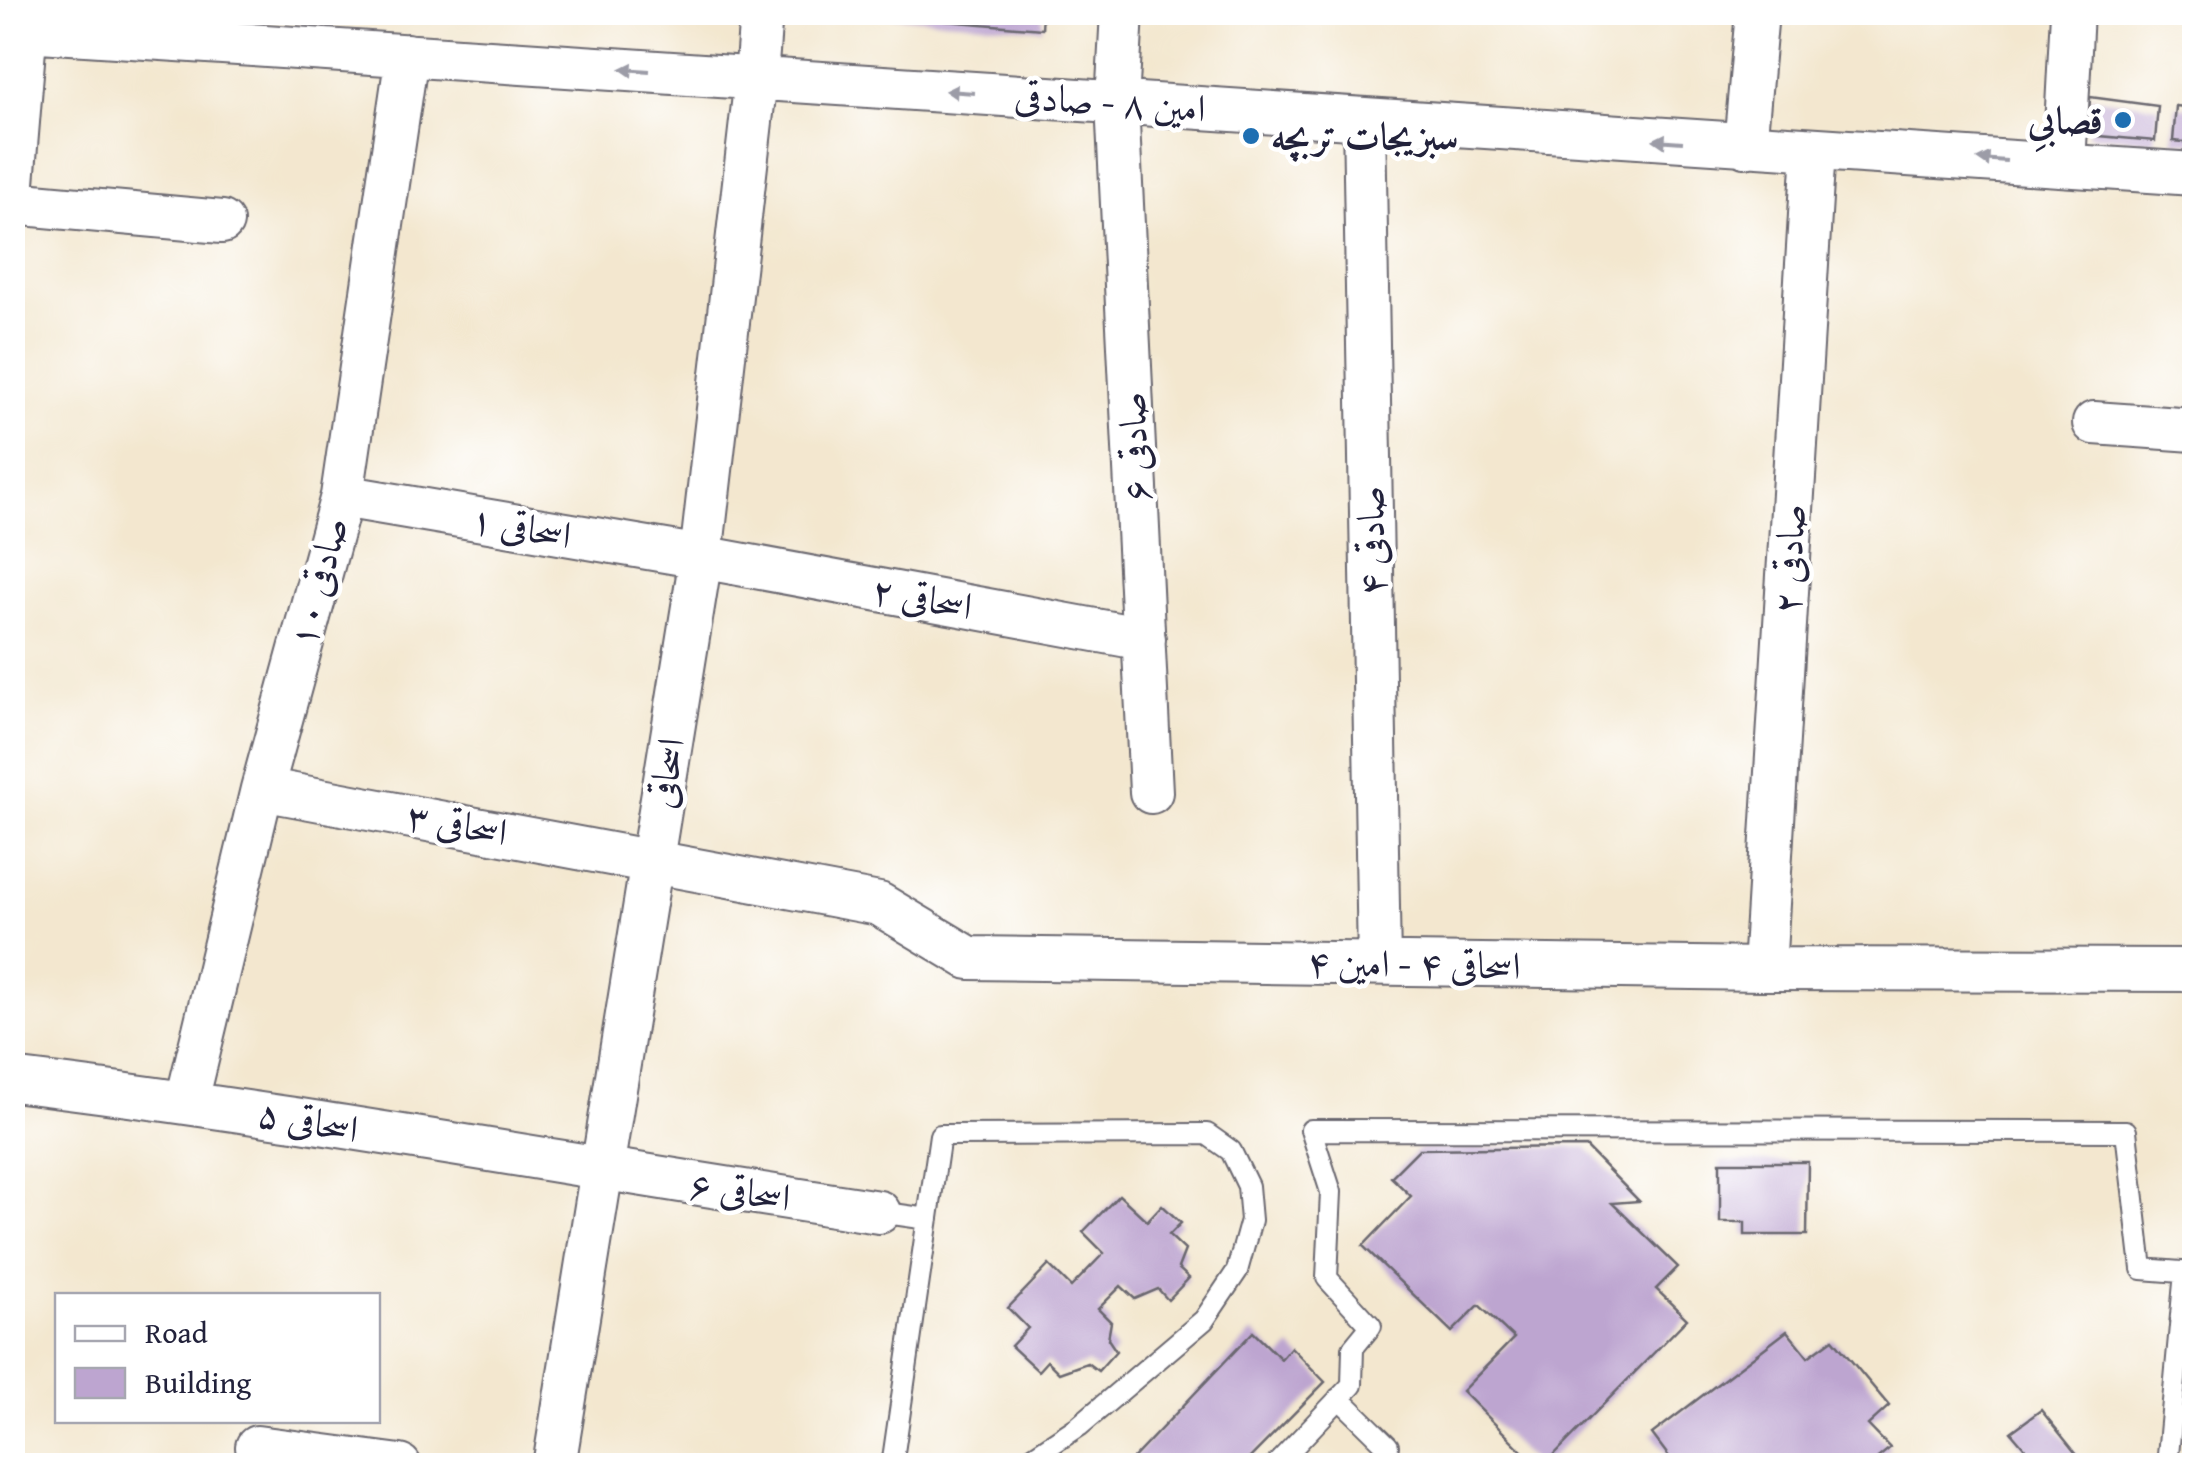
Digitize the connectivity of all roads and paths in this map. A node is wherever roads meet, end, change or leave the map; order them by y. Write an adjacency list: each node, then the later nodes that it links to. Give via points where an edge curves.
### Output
1 (761, 12): 7 (street, اسحاقی)
2 (1122, 12): 8 (street, صادقی ۶)
3 (1757, 12): 10 (street)
4 (2072, 12): 12 (street)
5 (26, 21): 6 (street, امین ۸ - صادقی); 14 (street)
6 (407, 55): 7 (street, امین ۸ - صادقی, one-way to 6); 19 (street, صادقی ۱۰)
7 (756, 78): 8 (street, امین ۸ - صادقی, one-way to 7); 20 (street, اسحاقی)
8 (1117, 102): 9 (street, امین ۸ - صادقی); 21 (street, صادقی ۶)
9 (1364, 118): 10 (street, امین ۸ - صادقی, one-way to 9); 25 (street, صادقی ۴)
10 (1745, 146): 11 (street, امین ۸ - صادقی)
11 (1814, 149): 12 (street, امین ۸ - صادقی, one-way to 11); 26 (street, صادقی ۲)
12 (2064, 165): 13 (street, امین ۸ - صادقی)
13 (2194, 174)
14 (12, 195)
15 (12, 203): 16 (street)
16 (222, 222)
17 (2094, 423): 18 (street)
18 (2194, 430)
19 (342, 496): 20 (street, اسحاقی ۱); 22 (street, صادقی ۱۰)
20 (700, 558): 21 (street, اسحاقی ۲); 24 (street, اسحاقی)
21 (1144, 639): 23 (street, صادقی ۶)
22 (262, 789): 24 (street, اسحاقی ۳); 29 (street, صادقی ۱۰)
23 (1151, 792)
24 (652, 860): 25 (street, اسحاقی ۴ - امین ۴, via 878,904 970,958); 30 (street, اسحاقی)
25 (1379, 963): 26 (street, اسحاقی ۴ - امین ۴)
26 (1764, 969): 27 (street, اسحاقی ۴ - امین ۴)
27 (2194, 970)
28 (12, 1080): 29 (street, اسحاقی ۵)
29 (188, 1101): 30 (street, اسحاقی ۵)
30 (602, 1170): 31 (street, اسحاقی ۶); 38 (street, اسحاقی)
31 (879, 1212): 32 (lane)
32 (928, 1220): 39 (lane); 40 (lane, via 940,1135 1207,1134 1231,1151 1248,1186 1251,1220 1237,1271 1204,1320 1078,1426)
33 (2190, 1272): 34 (lane, via 2142,1269 2126,1131 1312,1130 1331,1192 1327,1278 1371,1326 1352,1348 1352,1385); 42 (lane)
34 (1339, 1398): 36 (lane); 41 (lane)
35 (257, 1444): 37 (street)
36 (1388, 1446)
37 (400, 1466)
38 (554, 1466)
39 (892, 1466)
40 (1019, 1466)
41 (1275, 1466)
42 (2167, 1466)

